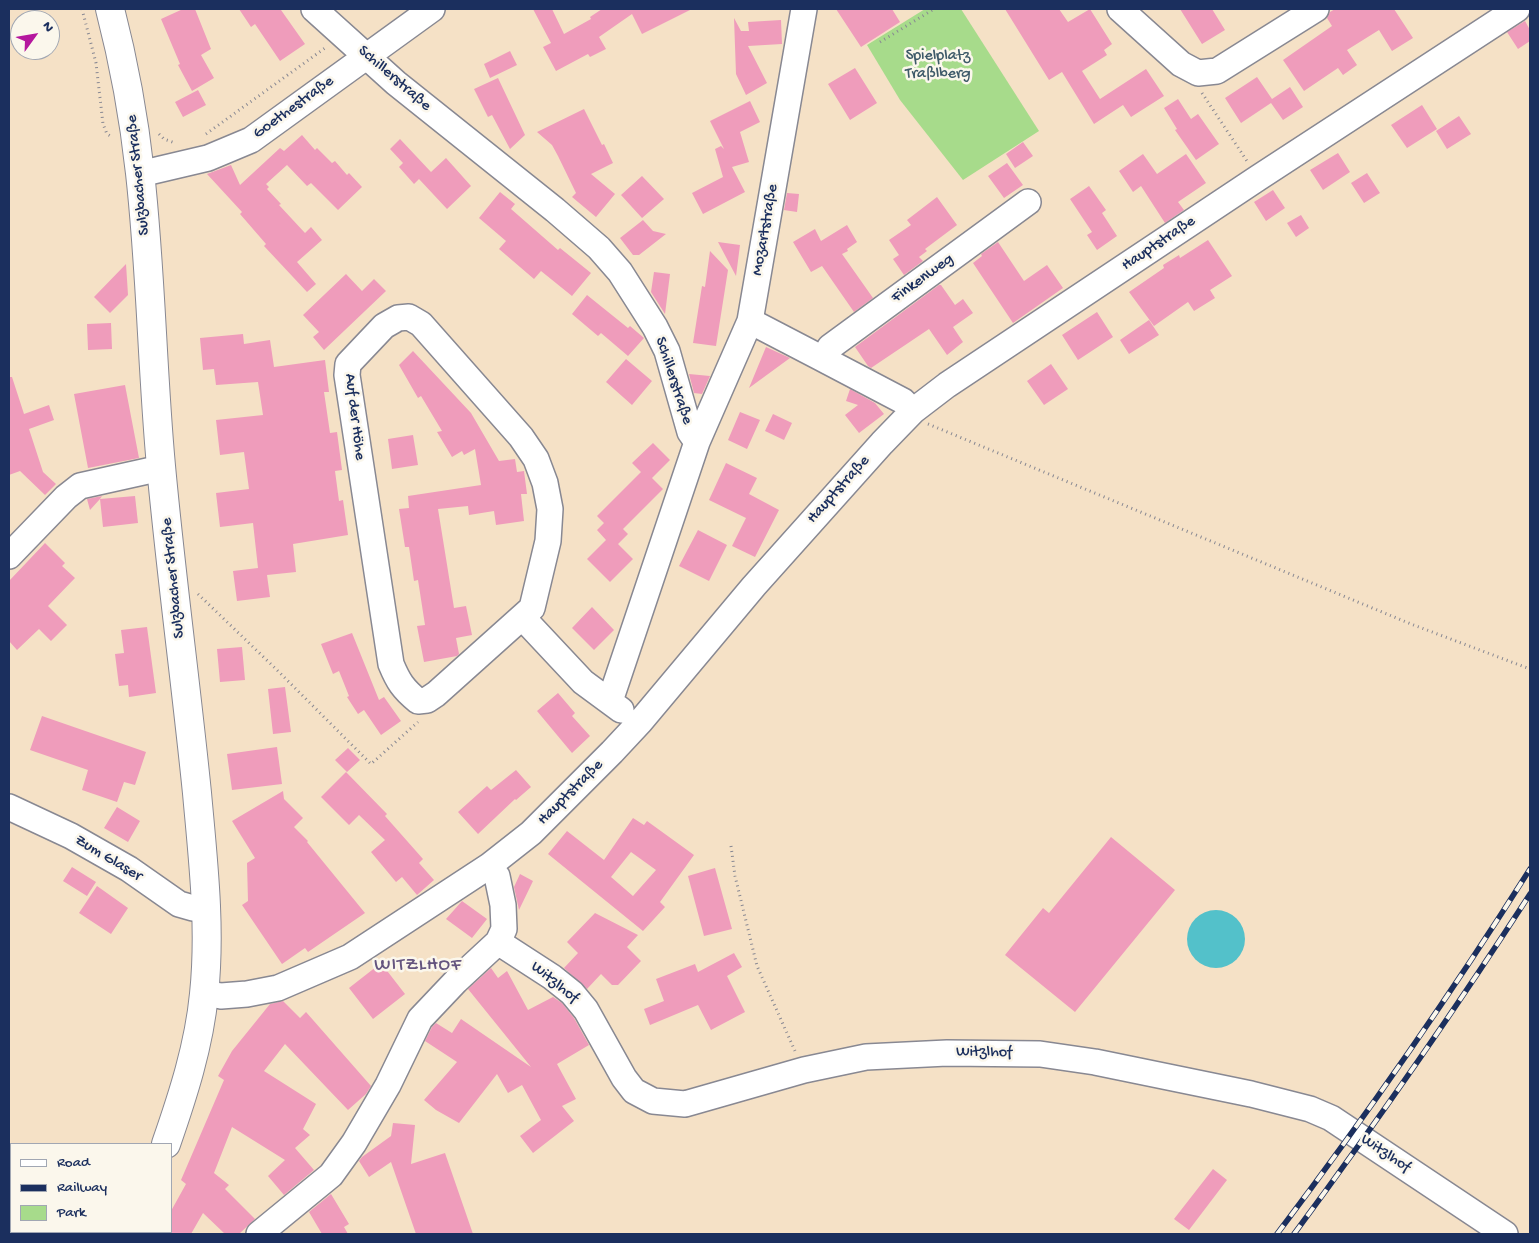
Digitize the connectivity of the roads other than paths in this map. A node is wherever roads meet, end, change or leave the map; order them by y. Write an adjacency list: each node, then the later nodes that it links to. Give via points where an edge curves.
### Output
1 (110, 9): 9 (main road, Sulzbacher Straße, via 129,93 146,137)
2 (314, 9): 8 (street, Schillerstraße)
3 (432, 9): 8 (street, Goethestraße)
4 (804, 9): 11 (street, Mozartstraße)
5 (1120, 9): 6 (street, via 1181,64 1198,73 1217,71)
6 (1316, 9)
7 (1517, 9): 13 (street, Hauptstraße, via 1258,178 947,385)
8 (367, 56): 9 (street, Goethestraße, via 251,140 208,158); 14 (street, Schillerstraße, via 600,248 639,300 667,351 690,432)
9 (140, 174): 15 (main road, Sulzbacher Straße)
10 (1028, 202): 12 (street, Finkenweg, via 830,347)
11 (750, 321): 12 (street); 14 (street, Mozartstraße)
12 (823, 359): 13 (street, via 903,401)
13 (913, 411): 19 (street, Hauptstraße, via 754,586)
14 (697, 442): 18 (street, Schillerstraße)
15 (161, 468): 16 (street, via 80,486); 22 (main road, Sulzbacher Straße, via 191,730)
16 (9, 556)
17 (523, 618): 17 (street, Auf der Höhe, via 532,608 548,541 550,510 536,459 521,437 421,324 409,317 398,318 384,326 356,354 348,364 347,375 391,664 397,680 418,701 427,700); 18 (street, via 583,682)
18 (610, 701): 19 (street)
19 (640, 722): 21 (street, Hauptstraße, via 531,833)
20 (9, 807): 22 (street, Zum Glaser, via 121,864 179,904)
21 (489, 866): 23 (street, via 497,876 503,906 504,929); 24 (street, Hauptstraße, via 350,957 278,988 221,996)
22 (207, 908): 24 (main road, Sulzbacher Straße)
23 (498, 942): 26 (street, via 420,1019 388,1085 331,1175); 27 (street, Witzlhof, via 572,993 586,1010 624,1078 634,1091 653,1101 686,1104 804,1070 866,1057 947,1053 1040,1054 1104,1064 1310,1109 1331,1118)
24 (204, 993): 25 (main road, Sulzbacher Straße, via 199,1032 184,1093)
25 (166, 1143)
26 (259, 1234)
27 (1505, 1234)

